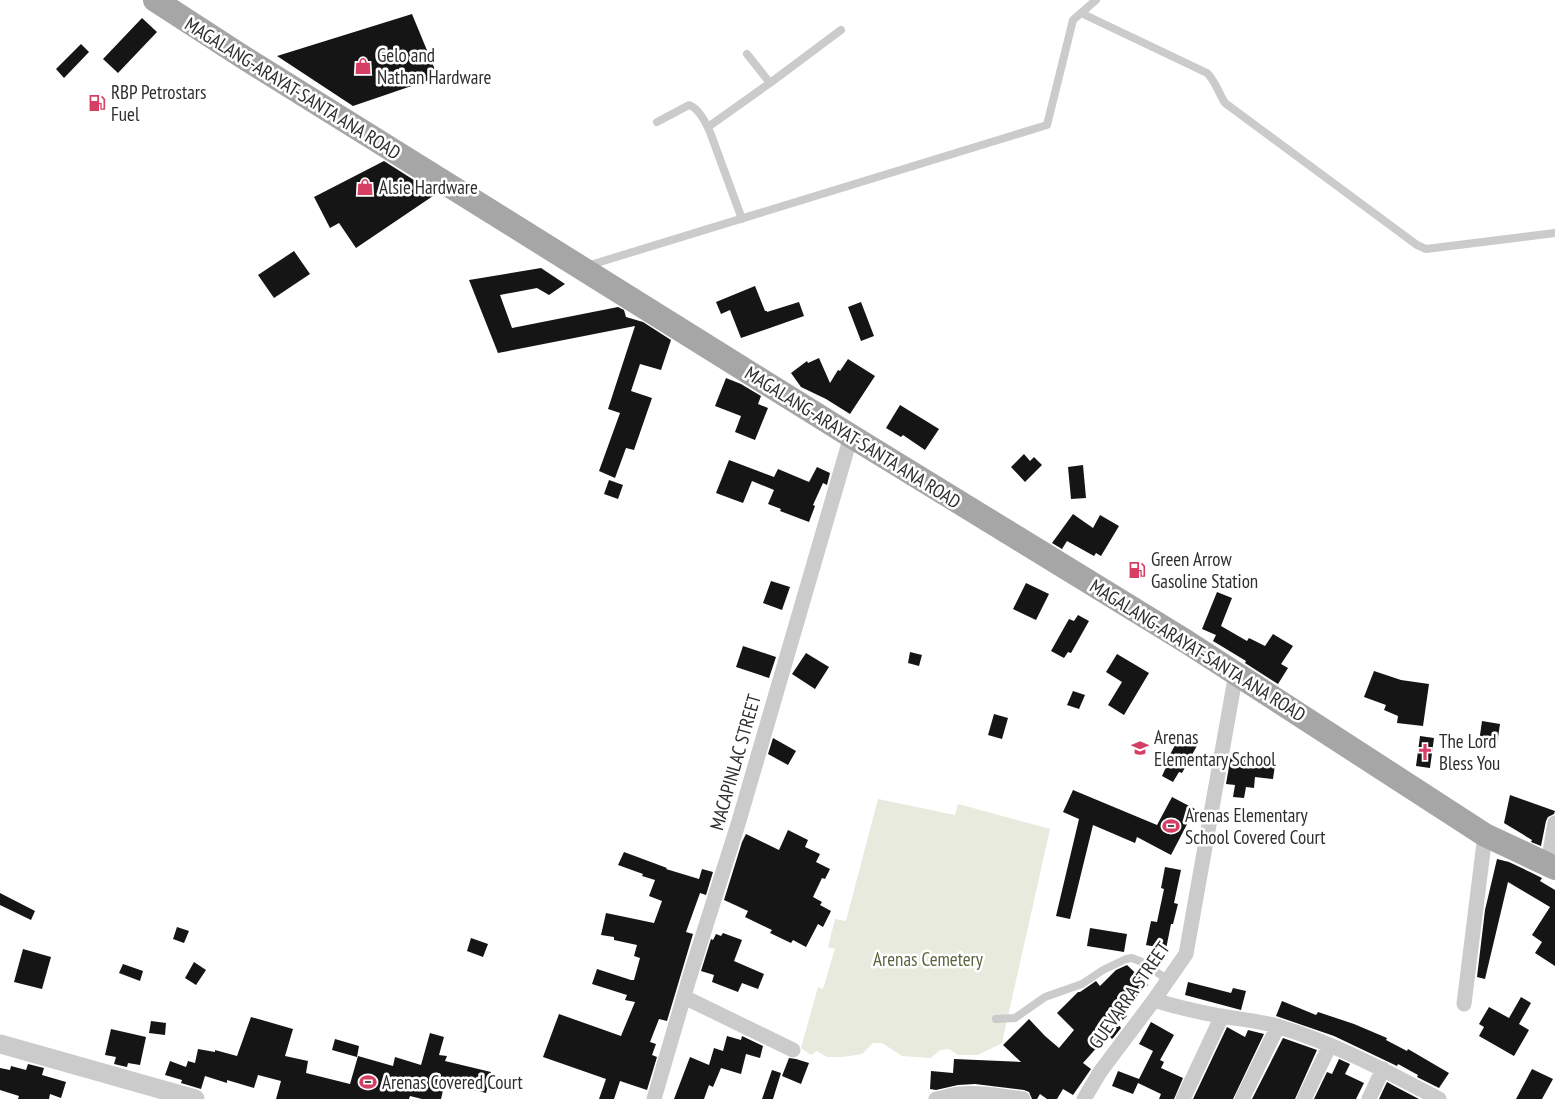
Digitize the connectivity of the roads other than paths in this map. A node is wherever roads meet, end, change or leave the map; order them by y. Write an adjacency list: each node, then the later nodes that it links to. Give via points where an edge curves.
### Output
1 (155, 0): 11 (main road, MAGALANG-ARAYAT-SANTA ANA ROAD)
2 (1096, 0): 3 (lane)
3 (1081, 13): 9 (lane, via 1073,20 1047,125); 10 (lane, via 1207,73 1215,80 1225,103 1426,249)
4 (841, 30): 6 (lane)
5 (747, 54): 6 (lane)
6 (770, 83): 8 (lane)
7 (657, 122): 8 (lane, via 689,105)
8 (708, 127): 9 (lane)
9 (742, 218): 11 (lane)
10 (1555, 233)
11 (582, 268): 12 (main road, MAGALANG-ARAYAT-SANTA ANA ROAD)
12 (851, 436): 13 (main road, MAGALANG-ARAYAT-SANTA ANA ROAD); 18 (street, MACAPINLAC STREET)
13 (1236, 674): 15 (main road, MAGALANG-ARAYAT-SANTA ANA ROAD); 17 (street, GUEVARRA STREET, via 1186,954)
14 (1555, 823): 16 (street)
15 (1485, 835): 16 (main road, MAGALANG-ARAYAT-SANTA ANA ROAD); 20 (street)
16 (1551, 866)
17 (1168, 980): 19 (street, GUEVARRA STREET); 22 (lane, via 1142,962 1126,959 1082,984 1045,997 1016,1018)
18 (684, 997): 26 (street); 29 (street, MACAPINLAC STREET)
19 (1154, 1000): 21 (street); 32 (street, GUEVARRA STREET, via 1100,1072)
20 (1464, 1004)
21 (1222, 1016): 23 (street); 33 (street)
22 (996, 1019)
23 (1278, 1026): 25 (street); 34 (street)
24 (0, 1044): 28 (street)
25 (1330, 1045): 27 (street); 35 (street)
26 (793, 1050)
27 (1383, 1069): 36 (street); 37 (street)
28 (195, 1099)
29 (654, 1099)
30 (936, 1099): 31 (street, via 966,1094)
31 (1023, 1099)
32 (1084, 1099)
33 (1183, 1099)
34 (1242, 1099)
35 (1304, 1099)
36 (1369, 1099)
37 (1439, 1099)

